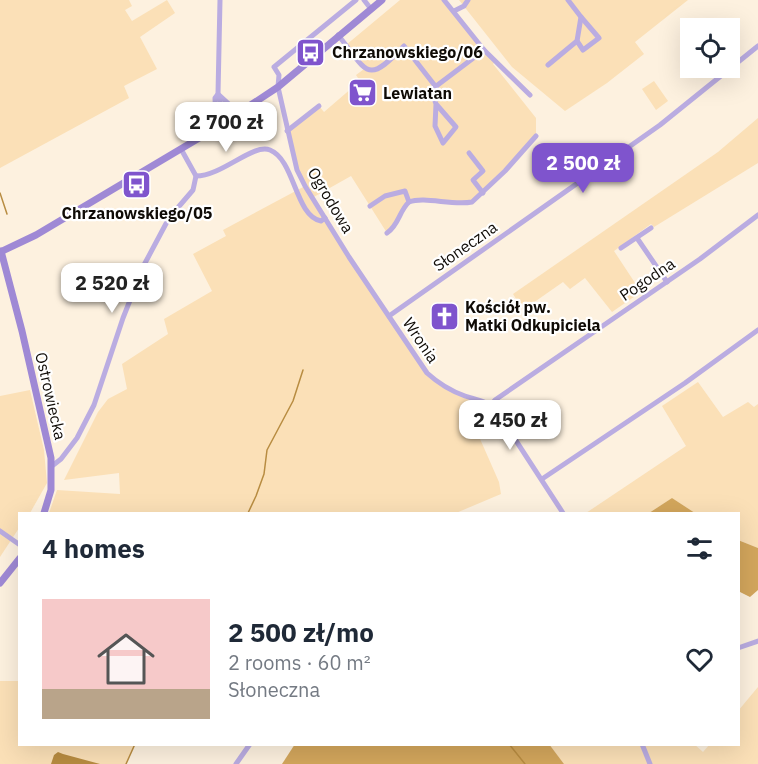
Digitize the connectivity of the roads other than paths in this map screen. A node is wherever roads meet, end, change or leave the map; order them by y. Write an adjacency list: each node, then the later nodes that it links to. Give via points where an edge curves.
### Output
1 (220, 0): 18 (street)
2 (356, 0): 16 (street, Ogrodowa, via 274,67 279,75)
3 (364, 0): 8 (street)
4 (382, 0): 8 (street)
5 (444, 0): 9 (street)
6 (468, 0): 9 (street)
7 (568, 0): 10 (street)
8 (371, 9): 11 (street)
9 (454, 11): 14 (street)
10 (581, 17): 12 (street); 12 (street, via 599,38 583,50)
11 (338, 35): 16 (street); 17 (street, via 364,69 373,71 384,66 404,46)
12 (577, 41): 15 (street)
13 (758, 46): 41 (street, Słoneczna, via 660,125)
14 (484, 50): 17 (street); 19 (street)
15 (548, 65)
16 (278, 87): 21 (street); 25 (street, Ogrodowa)
17 (436, 87): 20 (street, via 431,90)
18 (218, 94): 21 (street, via 231,106); 23 (street); 24 (street)
19 (530, 95)
20 (436, 104): 20 (street, via 435,126 443,143 456,127)
21 (251, 105): 23 (street)
22 (319, 106): 25 (street)
23 (227, 121): 24 (street)
24 (216, 128): 27 (street)
25 (287, 130): 34 (street, Ogrodowa, via 297,170)
26 (536, 136): 30 (street)
27 (181, 149): 29 (street); 39 (street, via 29,239)
28 (469, 153): 30 (street, via 483,171 474,180)
29 (196, 176): 34 (street, via 220,171 252,151 272,150 284,162 297,194 313,217 321,221); 44 (street, via 193,190 169,218 144,265 89,415 72,445)
30 (483, 193): 31 (street, via 467,203)
31 (409, 202): 32 (street, via 405,191 385,196); 36 (street)
32 (370, 206)
33 (758, 215): 40 (street, Pogodna)
34 (325, 218): 41 (street, Ogrodowa)
35 (651, 228): 37 (street)
36 (387, 233)
37 (637, 238): 38 (street); 40 (street)
38 (621, 248)
39 (0, 249): 44 (street, Ostrowiecka)
40 (667, 282): 43 (street, Pogodna)
41 (389, 316): 43 (street, Wronia, via 430,376 450,390)
42 (758, 330): 45 (street)
43 (491, 405): 45 (street, Wronia)
44 (52, 466): 46 (street, Ostrowiecka)
45 (542, 479): 47 (street)
46 (44, 512)
47 (562, 512)
48 (0, 531): 49 (street)
49 (18, 544)
50 (18, 560): 51 (street)
51 (0, 583)
52 (758, 641): 53 (street)
53 (740, 647)
54 (249, 746): 56 (street)
55 (643, 746): 57 (street)
56 (236, 764)
57 (650, 764)

